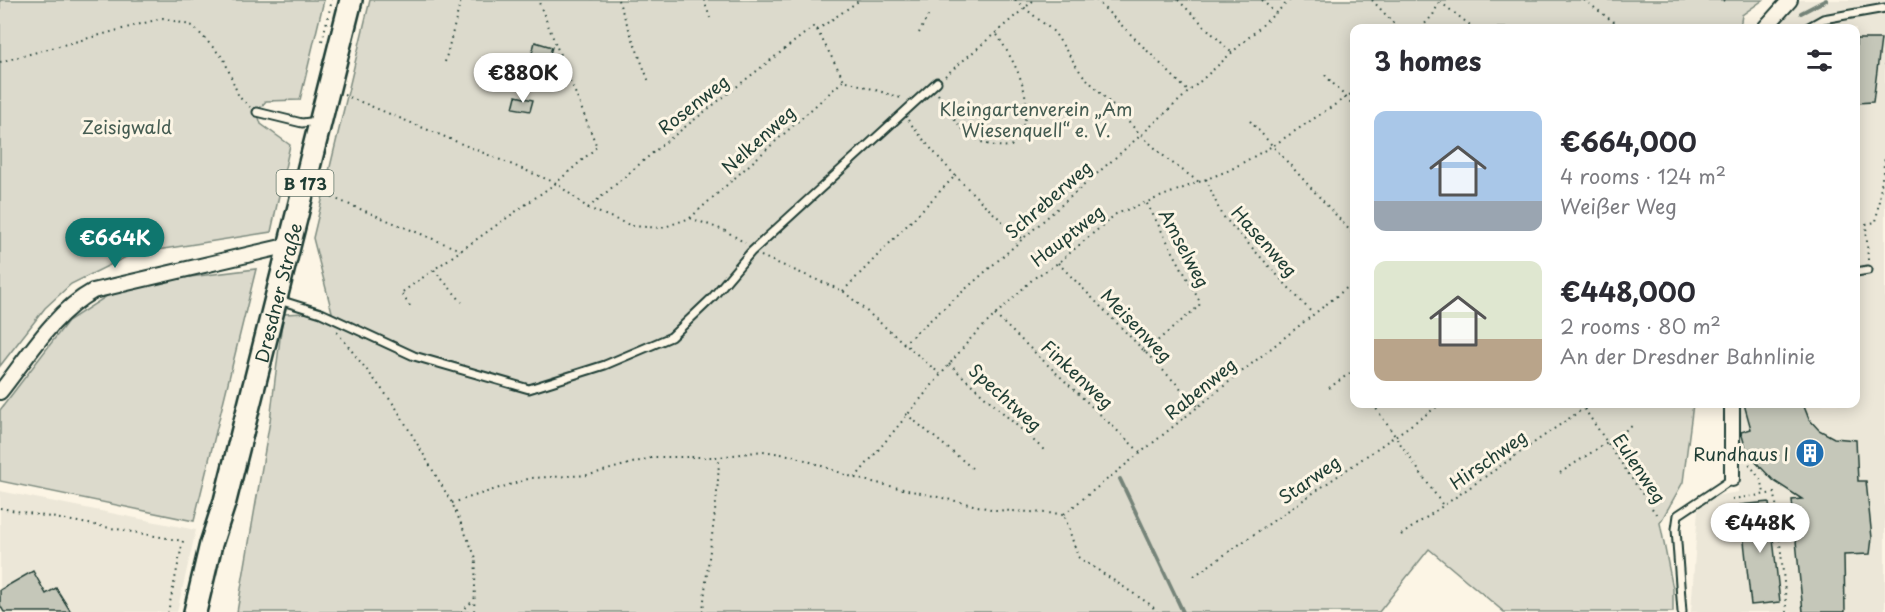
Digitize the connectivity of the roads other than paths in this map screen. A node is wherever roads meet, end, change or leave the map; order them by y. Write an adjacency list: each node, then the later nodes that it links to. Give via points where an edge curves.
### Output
1 (351, 0): 8 (main road, Dresdner Straße / B 173)
2 (1790, 0): 4 (street)
3 (1885, 8): 5 (lane)
4 (1769, 24)
5 (1814, 24)
6 (935, 83): 12 (lane, via 752,250 712,298 671,338 605,365 529,389 414,356 321,313)
7 (256, 112): 8 (lane, via 302,123)
8 (320, 121): 9 (main road, Dresdner Straße / B 173)
9 (290, 245): 12 (main road, Dresdner Straße / B 173); 13 (street, via 93,291 57,320)
10 (1868, 270): 11 (lane)
11 (1860, 271)
12 (277, 299): 16 (main road, Dresdner Straße / B 173)
13 (0, 392)
14 (1732, 408): 15 (street)
15 (1732, 479): 19 (lane, via 1678,515)
16 (225, 501): 17 (main road, B 173); 18 (main road, B 173)
17 (195, 612)
18 (210, 612)
19 (1682, 612)

